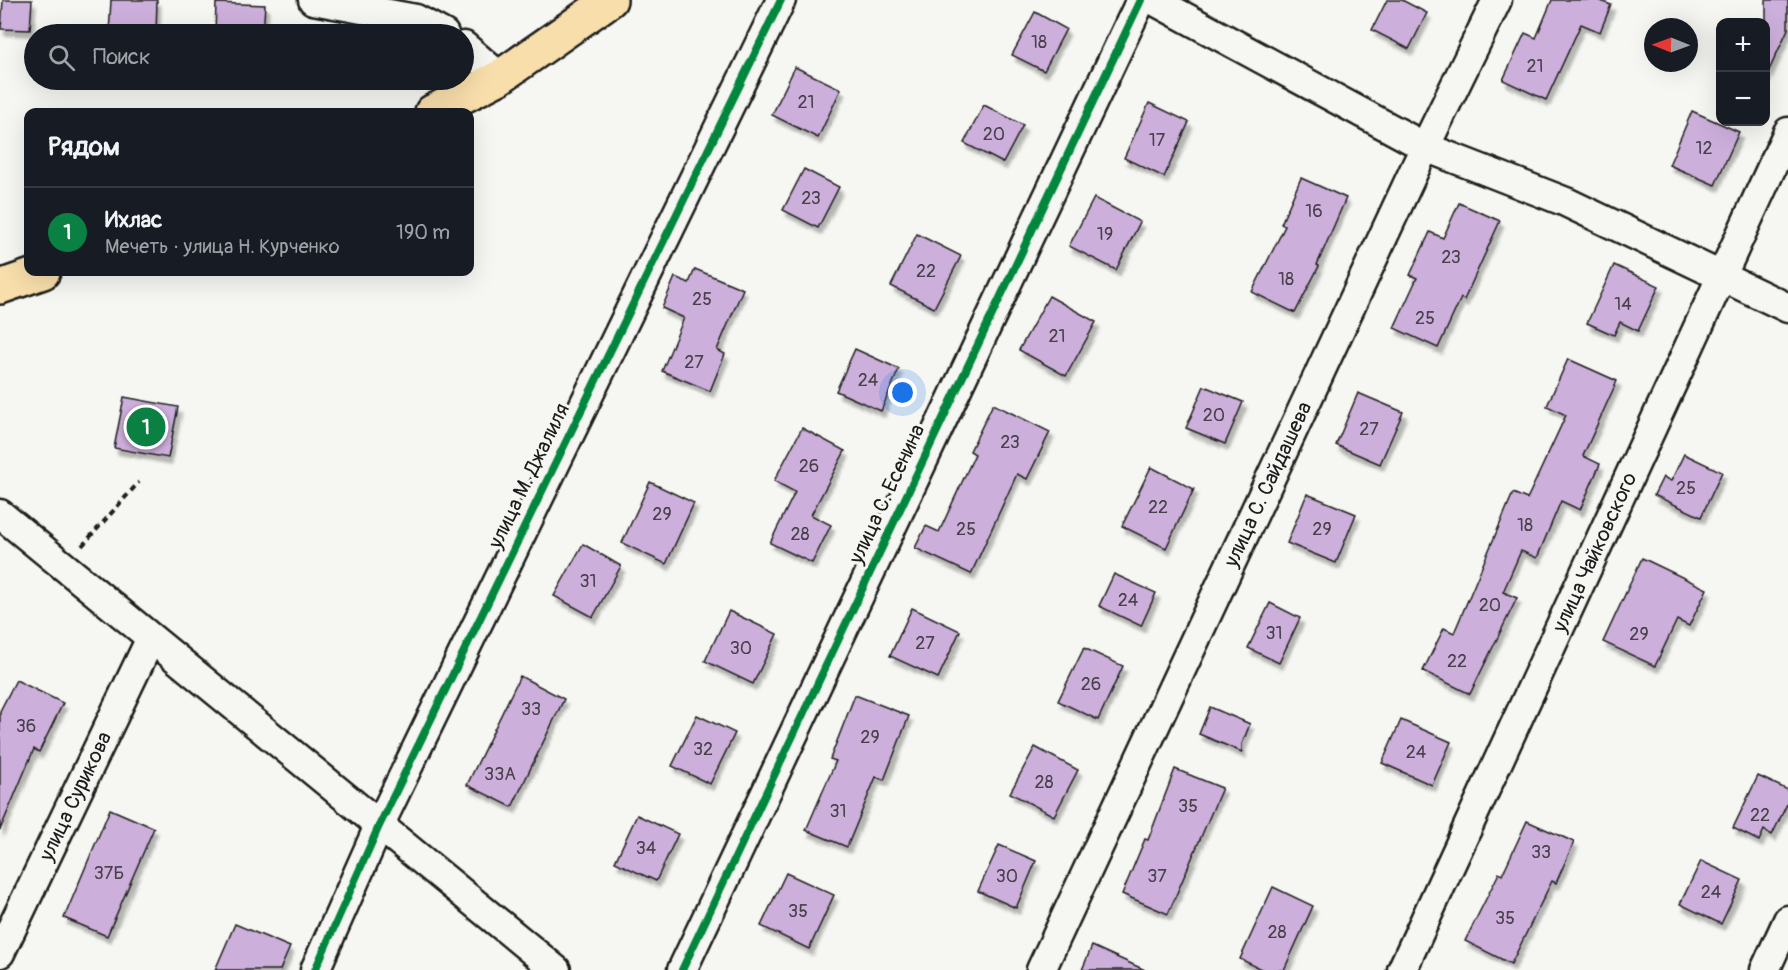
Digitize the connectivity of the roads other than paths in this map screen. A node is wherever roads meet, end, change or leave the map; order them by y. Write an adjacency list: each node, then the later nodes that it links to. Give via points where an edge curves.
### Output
1 (313, 0): 7 (street)
2 (610, 0): 9 (main road)
3 (781, 0): 19 (street, улица М. Джалиля)
4 (1141, 0): 24 (street, улица С. Есенина)
5 (1153, 0): 12 (street)
6 (1497, 0): 12 (street, улица С. Сайдашева)
7 (425, 24)
8 (474, 55): 9 (street)
9 (500, 77): 10 (main road)
10 (440, 108)
11 (1788, 132): 13 (street, улица Чайковского)
12 (1425, 147): 13 (street, via 1566,202); 25 (street, улица С. Сайдашева)
13 (1720, 275): 16 (street); 26 (street, улица Чайковского)
14 (32, 276): 15 (main road)
15 (0, 287)
16 (1788, 308)
17 (0, 514): 18 (street)
18 (150, 640): 19 (street); 21 (street, улица Сурикова)
19 (379, 826): 22 (street, улица М. Джалиля); 23 (street)
20 (1788, 920): 27 (street)
21 (0, 953)
22 (315, 970)
23 (556, 970)
24 (682, 970)
25 (1041, 970)
26 (1402, 970)
27 (1765, 970)

